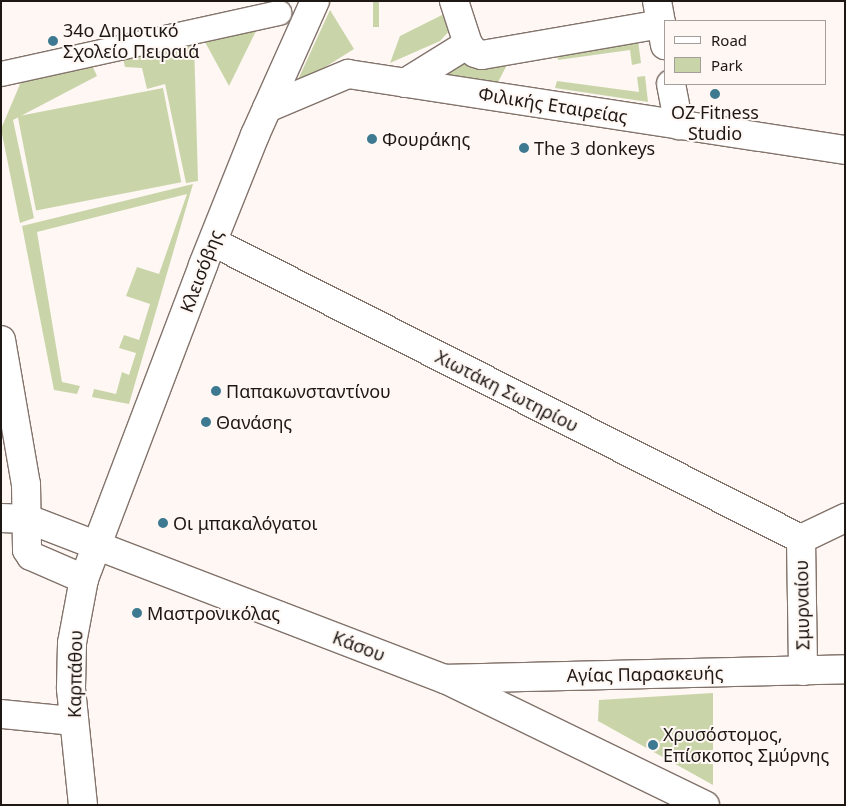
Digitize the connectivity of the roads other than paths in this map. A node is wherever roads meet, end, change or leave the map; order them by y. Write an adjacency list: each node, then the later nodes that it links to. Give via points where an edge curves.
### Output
1 (315, 1): 9 (street, Κλεισόβης)
2 (454, 1): 5 (street)
3 (279, 13): 6 (street)
4 (661, 23): 5 (street, via 490,55 475,53)
5 (468, 44): 7 (street)
6 (1, 74)
7 (405, 83): 9 (street, Φιλικής Εταιρείας, via 348,74); 10 (street, Φιλικής Εταιρείας)
8 (672, 85): 10 (street)
9 (267, 108): 12 (street, Κλεισόβης)
10 (679, 124): 11 (street, Φιλικής Εταιρείας)
11 (845, 150)
12 (213, 242): 16 (street, Χιωτάκη Σωτηρίου); 17 (street, Κλεισόβης)
13 (1, 340): 14 (street, via 26,484)
14 (14, 518): 17 (street, Κάσου); 18 (street, via 31,556)
15 (845, 518): 16 (street)
16 (801, 539): 20 (street, Σμυρναίου)
17 (98, 546): 18 (street, Καρπάθου); 21 (street, Κάσου)
18 (84, 579): 23 (street, Καρπάθου, via 72,643)
19 (845, 669): 20 (street, Αγίας Παρασκευής)
20 (803, 670): 21 (street, Αγίας Παρασκευής)
21 (445, 679): 25 (street, Κάσου)
22 (1, 714): 23 (street)
23 (73, 721): 24 (street, Καρπάθου)
24 (83, 805)
25 (705, 805)

